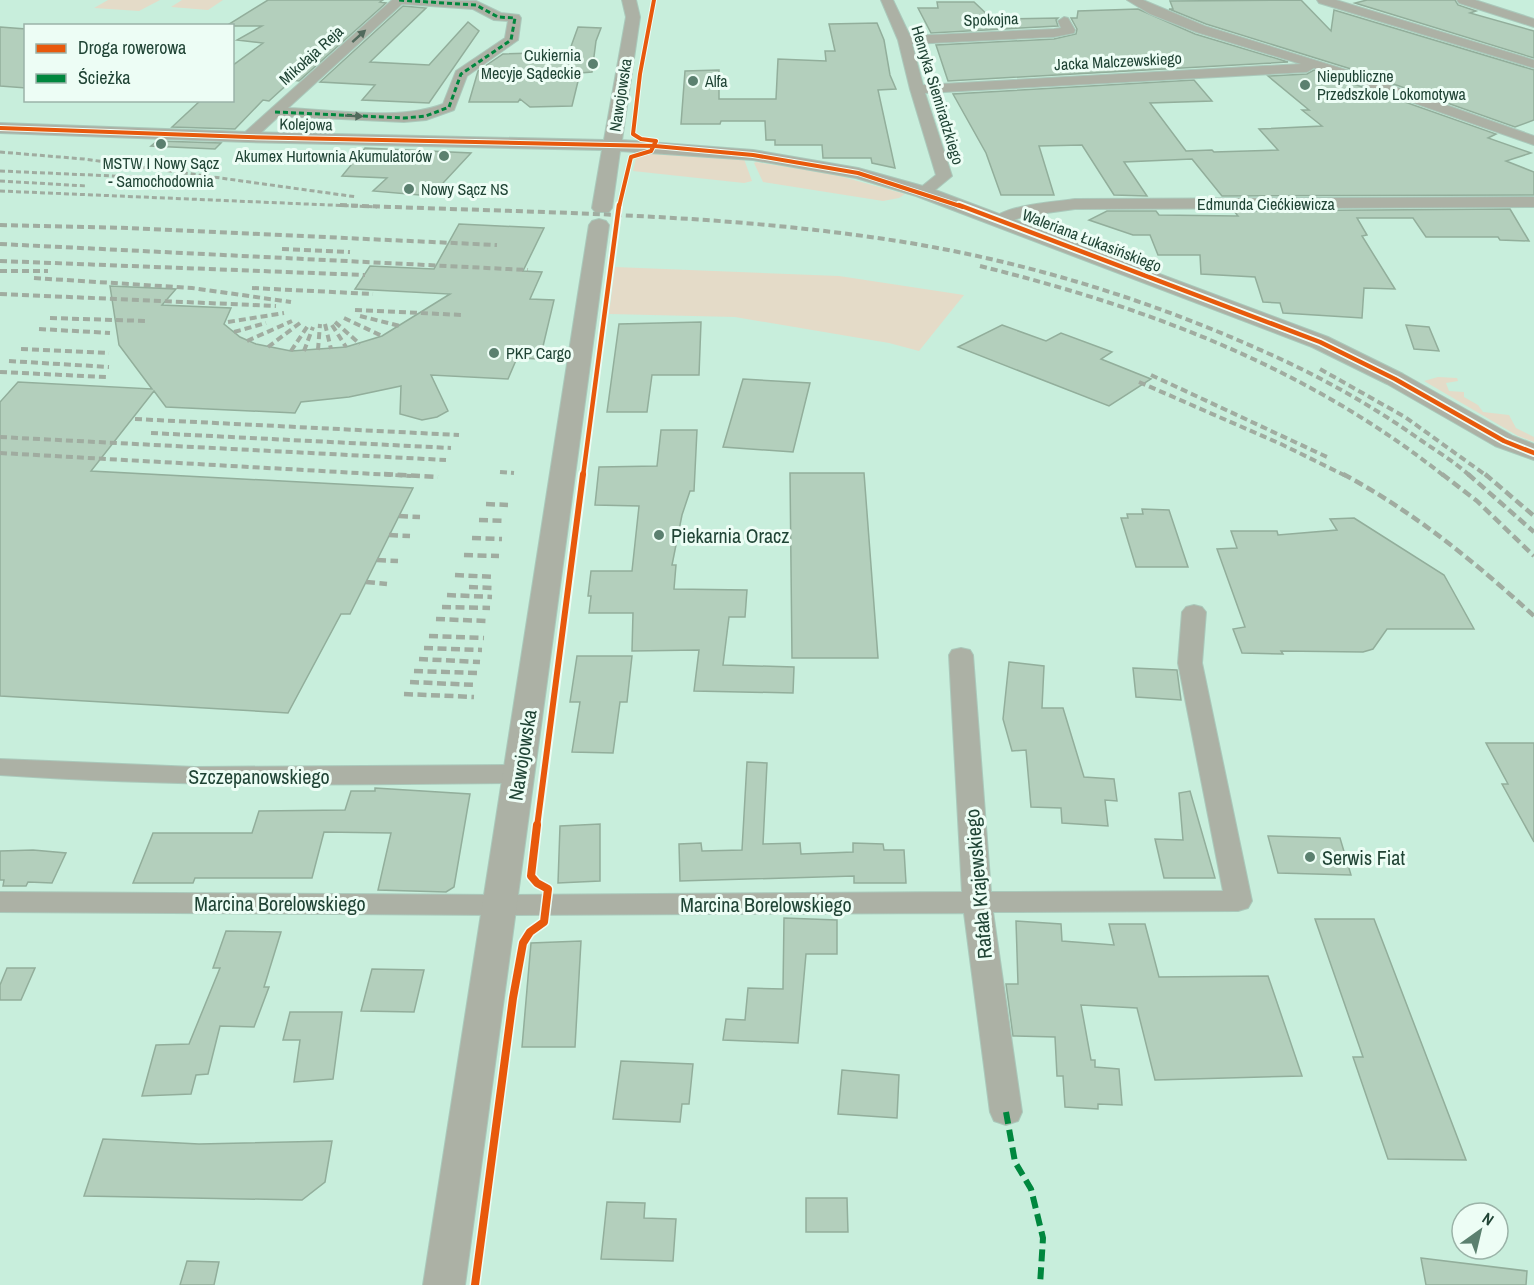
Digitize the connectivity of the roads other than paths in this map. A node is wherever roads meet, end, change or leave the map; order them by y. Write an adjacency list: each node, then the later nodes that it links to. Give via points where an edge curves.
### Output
1 (399, 0): 17 (street, Mikołaja Reja, one-way to 1); 17 (street, one-way to 1, via 404,118 431,115 449,107 461,74 511,40 515,18 498,17 476,5)
2 (629, 0): 10 (street, Nawojowska)
3 (642, 0): 10 (street, Nawojowska)
4 (887, 0): 13 (street, Henryka Siemiradzkiego)
5 (1133, 0): 15 (street, via 1214,33)
6 (1323, 0): 14 (street)
7 (1463, 0): 9 (street)
8 (1534, 8): 9 (street)
9 (1507, 14): 12 (street)
10 (633, 17): 21 (street, Nawojowska)
11 (1064, 21): 13 (street, Spokojna, via 1069,30 1054,33)
12 (1534, 23)
13 (904, 40): 16 (street, Henryka Siemiradzkiego)
14 (1534, 64)
15 (1320, 66): 16 (street, Jacka Malczewskiego); 20 (street)
16 (917, 89): 22 (street, Henryka Siemiradzkiego, via 944,176)
17 (274, 112): 19 (street, Mikołaja Reja)
18 (0, 128): 19 (street, Kolejowa)
19 (248, 137): 21 (street, Kolejowa)
20 (1534, 141)
21 (612, 144): 22 (street, Waleriana Łukasińskiego, via 705,149 789,160 858,173); 29 (street, Nawojowska)
22 (923, 192): 24 (street, Waleriana Łukasińskiego)
23 (1534, 202): 24 (street, Edmunda Ciećkiewicza, via 1075,204 1022,212)
24 (1000, 220): 25 (street, Waleriana Łukasińskiego, via 1320,342 1504,441)
25 (1534, 453)
26 (1194, 612): 31 (street, Marcina Borelowskiego, via 1190,663 1238,901)
27 (961, 655): 31 (street, Rafała Krajewskiego)
28 (0, 767): 29 (street, Szczepanowskiego, via 223,777)
29 (519, 774): 32 (street, Nawojowska)
30 (0, 902): 32 (street, Marcina Borelowskiego)
31 (977, 903): 32 (street, Marcina Borelowskiego); 33 (street, Rafała Krajewskiego)
32 (500, 905): 34 (street, Nawojowska)
33 (1006, 1112)
34 (444, 1285)

